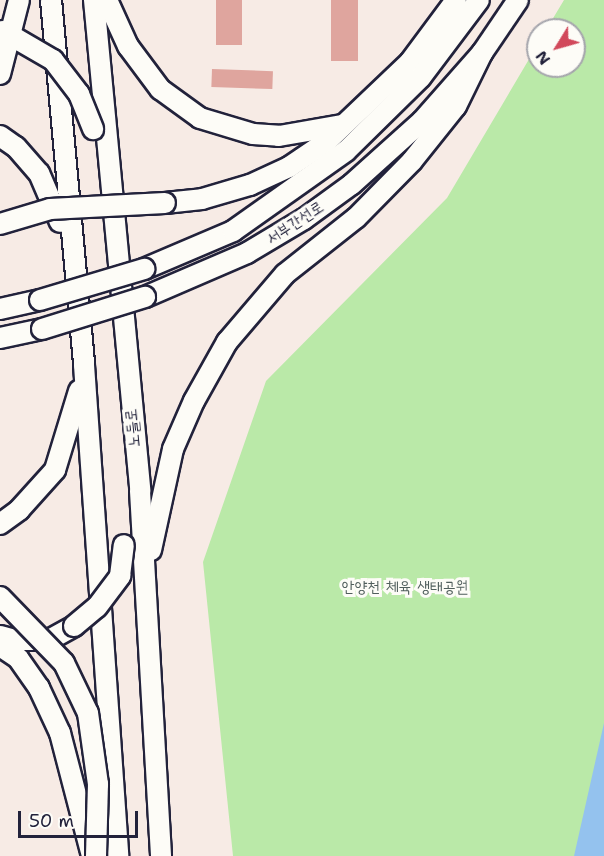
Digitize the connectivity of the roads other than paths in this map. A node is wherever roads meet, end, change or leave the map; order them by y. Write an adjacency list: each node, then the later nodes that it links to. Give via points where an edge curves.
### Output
1 (19, 0): 10 (main road, bridge)
2 (51, 0): 15 (main road)
3 (94, 0): 14 (main road, 노들로)
4 (107, 0): 11 (main road, via 128,46 154,82 200,118 244,132 279,136)
5 (456, 0): 11 (main road, via 410,62)
6 (479, 0): 16 (main road, 서부간선로, bridge, via 421,77 346,151 233,231 144,269)
7 (518, 0): 9 (main road, 서부간선로)
8 (1, 31): 14 (main road, bridge, via 53,60 79,94 93,129)
9 (482, 53): 17 (main road, 서부간선로, bridge, via 399,144 318,209 247,253 145,297); 21 (main road, via 456,106 412,160 356,218 285,274 214,362 173,449 157,510)
10 (0, 74)
11 (349, 123): 13 (main road, bridge, via 304,157 250,185 202,199 50,209)
12 (0, 136): 15 (main road, via 39,173 56,207)
13 (0, 224)
14 (113, 228): 19 (main road, 노들로)
15 (75, 278): 18 (main road)
16 (0, 309)
17 (0, 338)
18 (84, 365): 20 (main road, via 76,410 55,471 19,510); 26 (main road)
19 (140, 491): 21 (main road, 노들로); 23 (main road, bridge, via 124,544 120,576 97,608 49,639)
20 (0, 524)
21 (145, 589): 27 (main road, 노들로)
22 (0, 597): 25 (main road, bridge, via 64,663 88,713 98,784)
23 (0, 636)
24 (0, 646): 25 (main road, via 18,658 39,688 60,733)
25 (94, 856)
26 (118, 856)
27 (161, 856)

